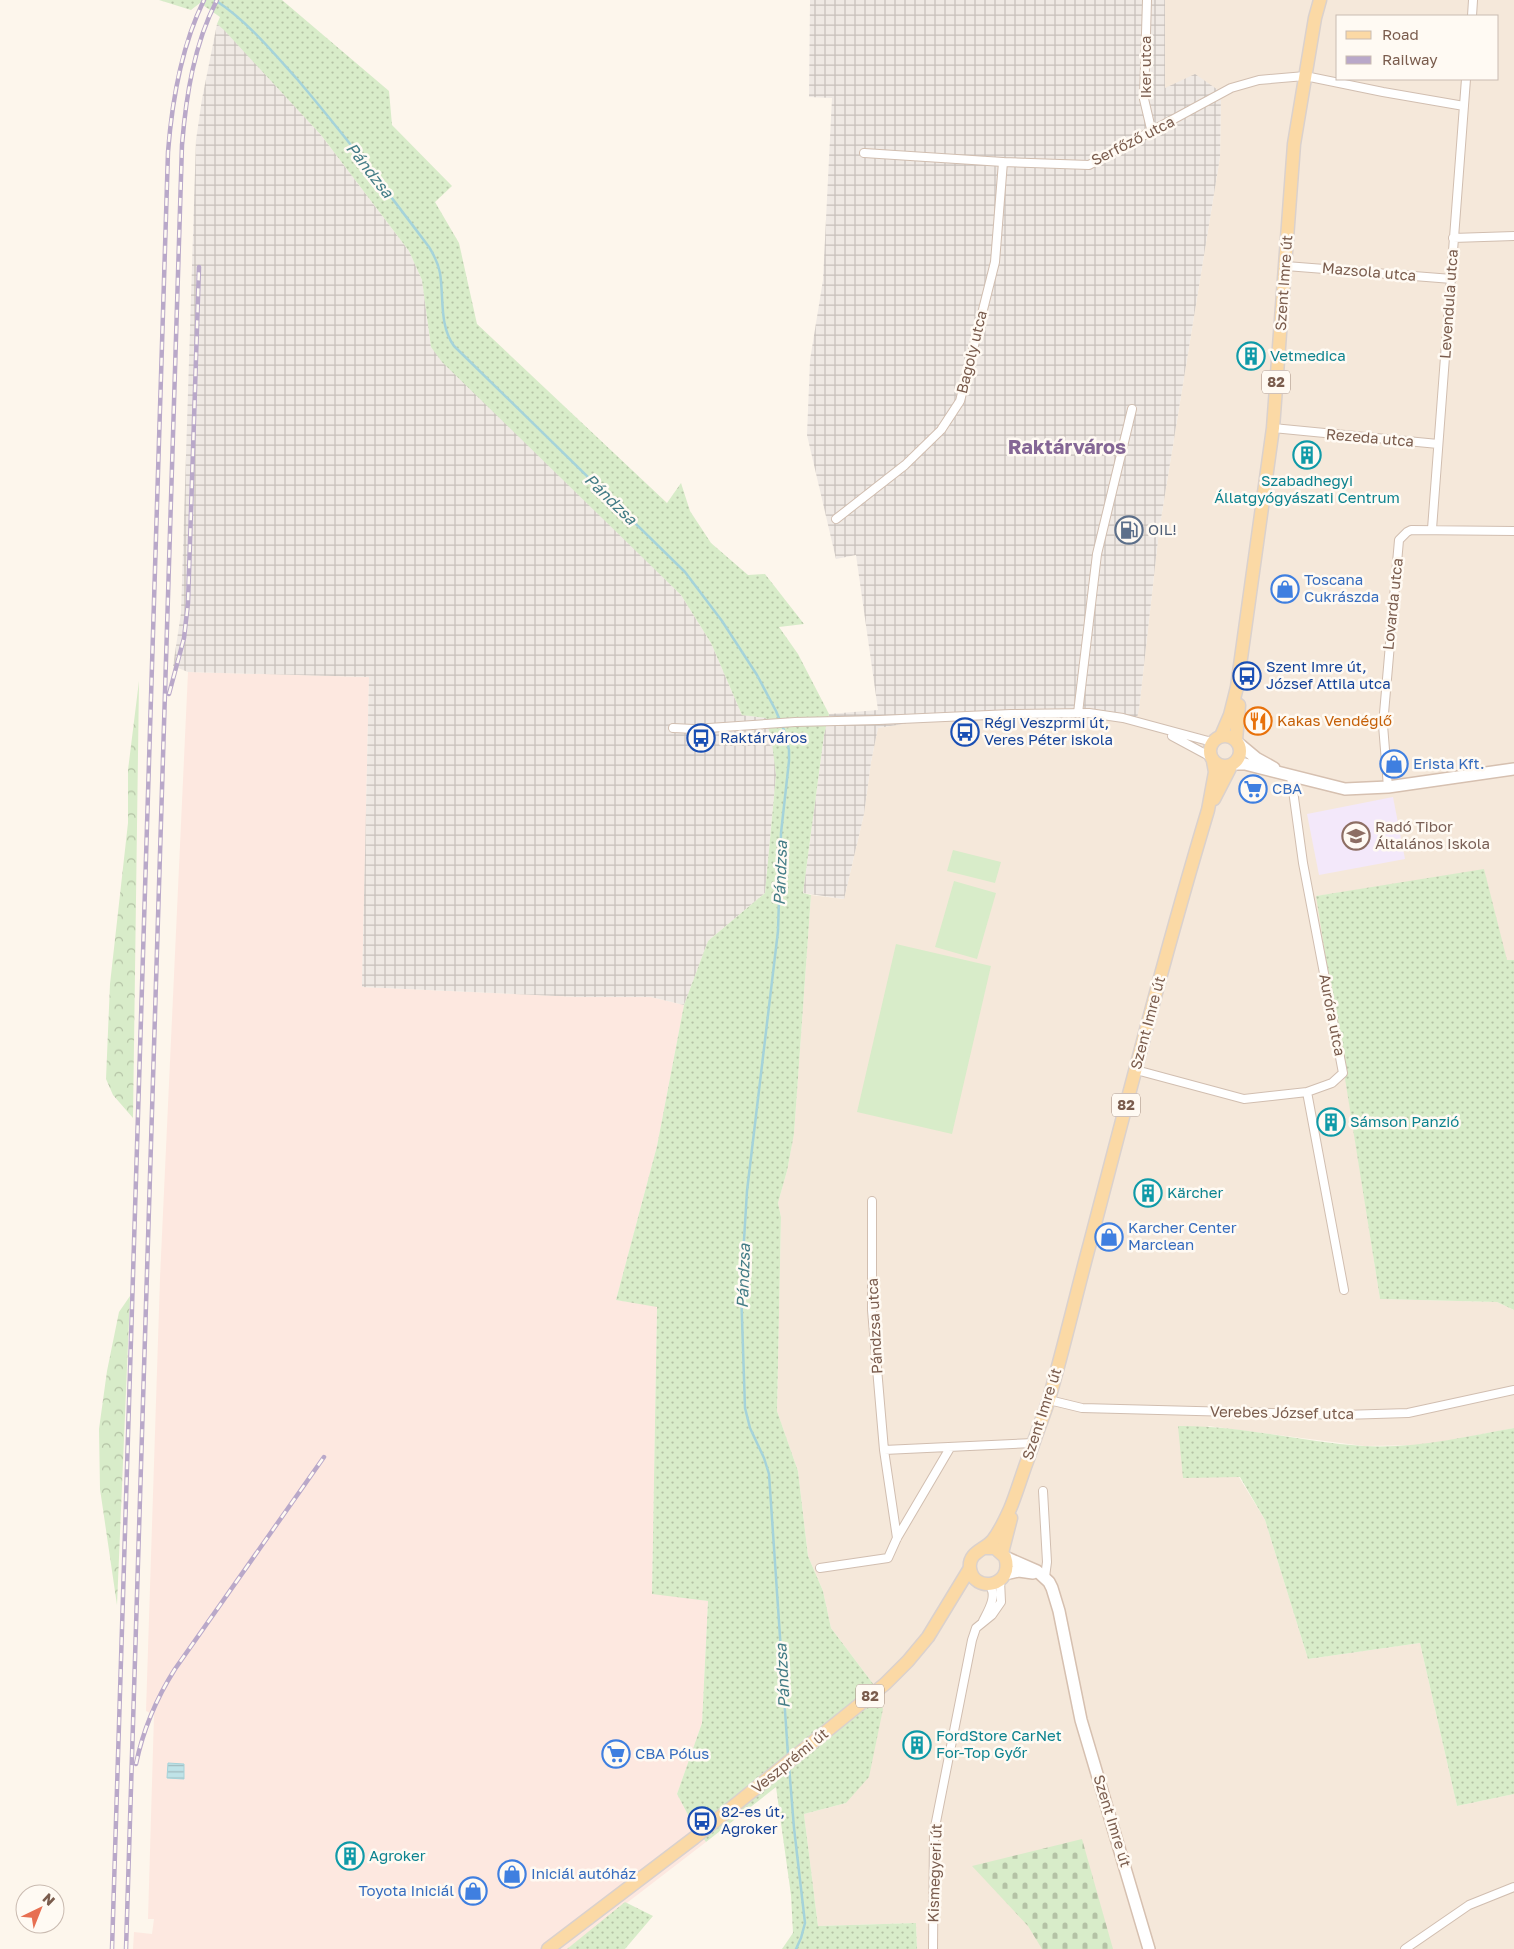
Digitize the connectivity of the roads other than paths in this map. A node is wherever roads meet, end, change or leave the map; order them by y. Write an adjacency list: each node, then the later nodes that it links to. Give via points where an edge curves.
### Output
1 (1147, 0): 8 (street, Iker utca, via 1144,99)
2 (1320, 0): 5 (main road, Szent Imre út / 82)
3 (1473, 0): 4 (street)
4 (1472, 15)
5 (1304, 76): 7 (street, Serfőző utca); 8 (street, Serfőző utca, via 1259,80 1231,88); 13 (main road, Szent Imre út / 82, via 1294,144)
6 (1466, 80): 7 (street, Levendula utca)
7 (1464, 106): 12 (street, Levendula utca)
8 (1152, 132): 10 (street, Serfőző utca, via 1089,165)
9 (864, 153): 10 (street, Serfőző utca)
10 (1003, 162): 18 (street, Bagoly utca, via 995,262 960,401 941,430 905,465)
11 (1514, 236): 12 (street)
12 (1453, 238): 14 (street, Levendula utca)
13 (1286, 266): 14 (street, Mazsola utca); 16 (main road, Szent Imre út / 82)
14 (1452, 280): 17 (street, Levendula utca)
15 (1132, 409): 22 (street, via 1097,554)
16 (1273, 428): 17 (street, Rezeda utca); 21 (main road, Szent Imre út / 82)
17 (1438, 444): 19 (street, Levendula utca)
18 (836, 519)
19 (1432, 529): 20 (street); 31 (street, Lovarda utca, via 1411,530 1399,540 1383,725)
20 (1514, 531)
21 (1238, 687): 25 (main road, Szent Imre út / 82, via 1230,715); 26 (main road, Szent Imre út / 82)
22 (1078, 713): 23 (street, via 1123,718); 24 (street)
23 (1152, 726): 25 (street); 27 (street, via 1198,748)
24 (673, 728)
25 (1217, 739): 26 (main road, via 1228,736); 27 (main road, 82, via 1210,748)
26 (1237, 742): 28 (main road, 82, via 1240,752); 30 (main road, via 1256,758)
27 (1212, 759): 28 (main road, via 1221,766); 32 (main road, Szent Imre út / 82, via 1215,772)
28 (1232, 765): 30 (main road, via 1245,764); 32 (main road, Szent Imre út / 82)
29 (1514, 769): 31 (main road)
30 (1291, 776): 31 (main road, via 1345,789); 34 (street, Auróra utca, via 1303,863 1343,1073 1332,1083)
31 (1388, 787)
32 (1208, 810): 33 (main road, Szent Imre út / 82)
33 (1136, 1070): 34 (street, via 1244,1099); 38 (main road, Szent Imre út / 82)
34 (1307, 1092): 36 (street)
35 (872, 1201): 41 (street, Pándzsa utca, via 872,1310)
36 (1344, 1290)
37 (1514, 1390): 38 (street, Verebes József utca, via 1408,1413 1343,1415 1082,1408)
38 (1048, 1400): 39 (main road, Szent Imre út / 82)
39 (1033, 1443): 40 (street); 43 (main road, Szent Imre út / 82)
40 (950, 1448): 41 (street); 44 (street)
41 (884, 1450): 44 (street, Pándzsa utca)
42 (1043, 1491): 49 (street, via 1047,1562)
43 (1015, 1496): 45 (main road, Szent Imre út / 82, via 998,1532); 46 (main road, Szent Imre út / 82)
44 (897, 1538): 47 (street, via 888,1558)
45 (983, 1548): 46 (main road, via 994,1548); 48 (main road, 82, via 973,1555)
46 (1004, 1555): 49 (main road, Szent Imre út, via 1030,1566); 50 (main road, 82, via 1007,1568)
47 (820, 1568)
48 (970, 1568): 50 (main road, via 975,1578); 52 (main road, Veszprémi út / 82)
49 (1044, 1577): 50 (main road, via 1019,1571); 56 (main road, Szent Imre út, via 1055,1597 1082,1720)
50 (994, 1581): 51 (street, Kismegyeri út, via 992,1603); 51 (street, Kismegyeri út, via 1001,1602); 52 (main road, Veszprémi út / 82, via 977,1584 965,1591 944,1622)
51 (982, 1623): 55 (street, Kismegyeri út, via 976,1628 972,1640 934,1832)
52 (928, 1637): 54 (main road, Veszprémi út / 82, via 885,1684 806,1749)
53 (1514, 1887): 57 (street, via 1469,1905)
54 (548, 1949)
55 (933, 1949)
56 (1149, 1949)
57 (1405, 1949)

